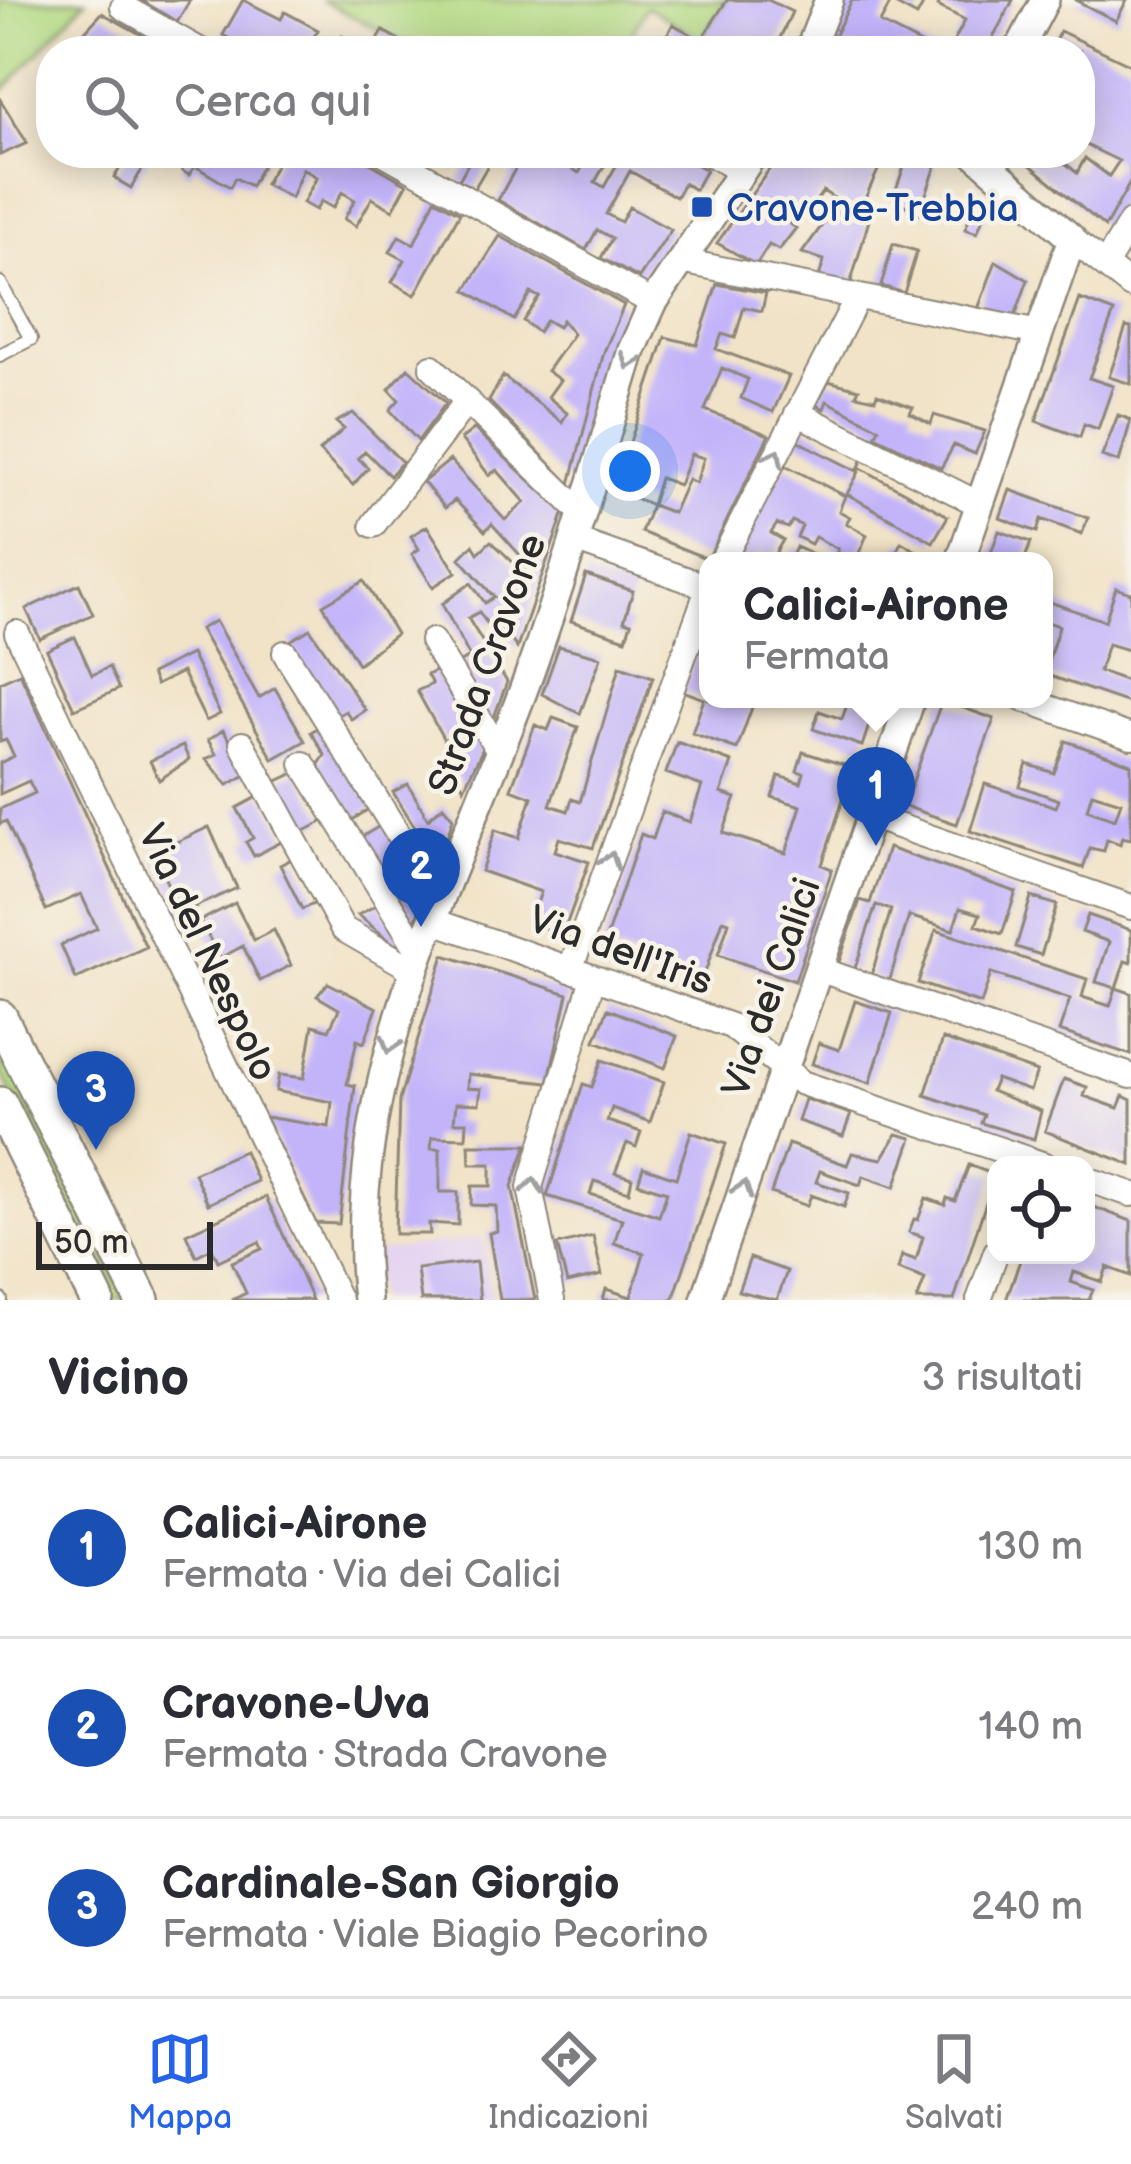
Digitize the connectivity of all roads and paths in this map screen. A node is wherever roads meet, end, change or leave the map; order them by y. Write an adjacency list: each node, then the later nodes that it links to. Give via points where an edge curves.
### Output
1 (829, 0): 5 (street)
2 (1045, 0): 6 (street)
3 (123, 7): 4 (street)
4 (174, 36)
5 (814, 36)
6 (1026, 36)
7 (411, 168): 17 (street)
8 (745, 168): 12 (street, Strada Cravone)
9 (991, 168): 11 (street)
10 (1131, 222): 13 (street)
11 (1072, 239): 13 (street); 18 (street)
12 (681, 261): 16 (street); 17 (street, Strada Cravone)
13 (1105, 265): 15 (street)
14 (0, 283): 19 (lane, via 31,340)
15 (1131, 286)
16 (856, 300): 18 (street); 22 (street)
17 (653, 303): 25 (street, Strada Cravone, one-way to 25)
18 (1039, 333): 23 (street)
19 (0, 355)
20 (432, 367): 21 (street)
21 (466, 401): 24 (street); 25 (street)
22 (796, 413): 23 (street); 26 (street, one-way to 22)
23 (980, 504): 27 (street)
24 (373, 525)
25 (578, 526): 28 (street); 37 (street, Strada Cravone)
26 (726, 552)
27 (963, 552)
28 (699, 584)
29 (699, 616): 44 (street, one-way to 29)
30 (17, 633): 55 (street, Via del Nespolo)
31 (432, 641): 37 (street)
32 (285, 652): 41 (street)
33 (908, 708): 39 (street, Via dei Calici)
34 (1049, 708): 35 (street)
35 (1131, 737)
36 (242, 744): 42 (street, via 343,929)
37 (498, 750): 41 (street, Strada Cravone)
38 (303, 764): 42 (street)
39 (869, 816): 40 (street); 43 (street, Via dei Calici)
40 (1131, 907)
41 (435, 910): 42 (street, Strada Cravone); 44 (street, Via dell'Iris)
42 (417, 962): 56 (street, Strada Cravone, one-way to 56, via 371,1124 360,1244)
43 (818, 969): 46 (street, Via dei Calici); 47 (street)
44 (582, 974): 46 (street, Via dell'Iris, via 731,1026); 57 (street, one-way to 44, via 530,1186)
45 (0, 1017): 54 (main road)
46 (784, 1069): 49 (street, Via dell'Iris, via 802,1083); 58 (street, Via dei Calici, one-way to 46)
47 (1131, 1076)
48 (0, 1104): 53 (main road)
49 (1013, 1156)
50 (1095, 1182): 51 (street)
51 (1131, 1194)
52 (992, 1264): 59 (street)
53 (97, 1300)
54 (142, 1300)
55 (339, 1300)
56 (367, 1300)
57 (552, 1300)
58 (705, 1300)
59 (979, 1300)

